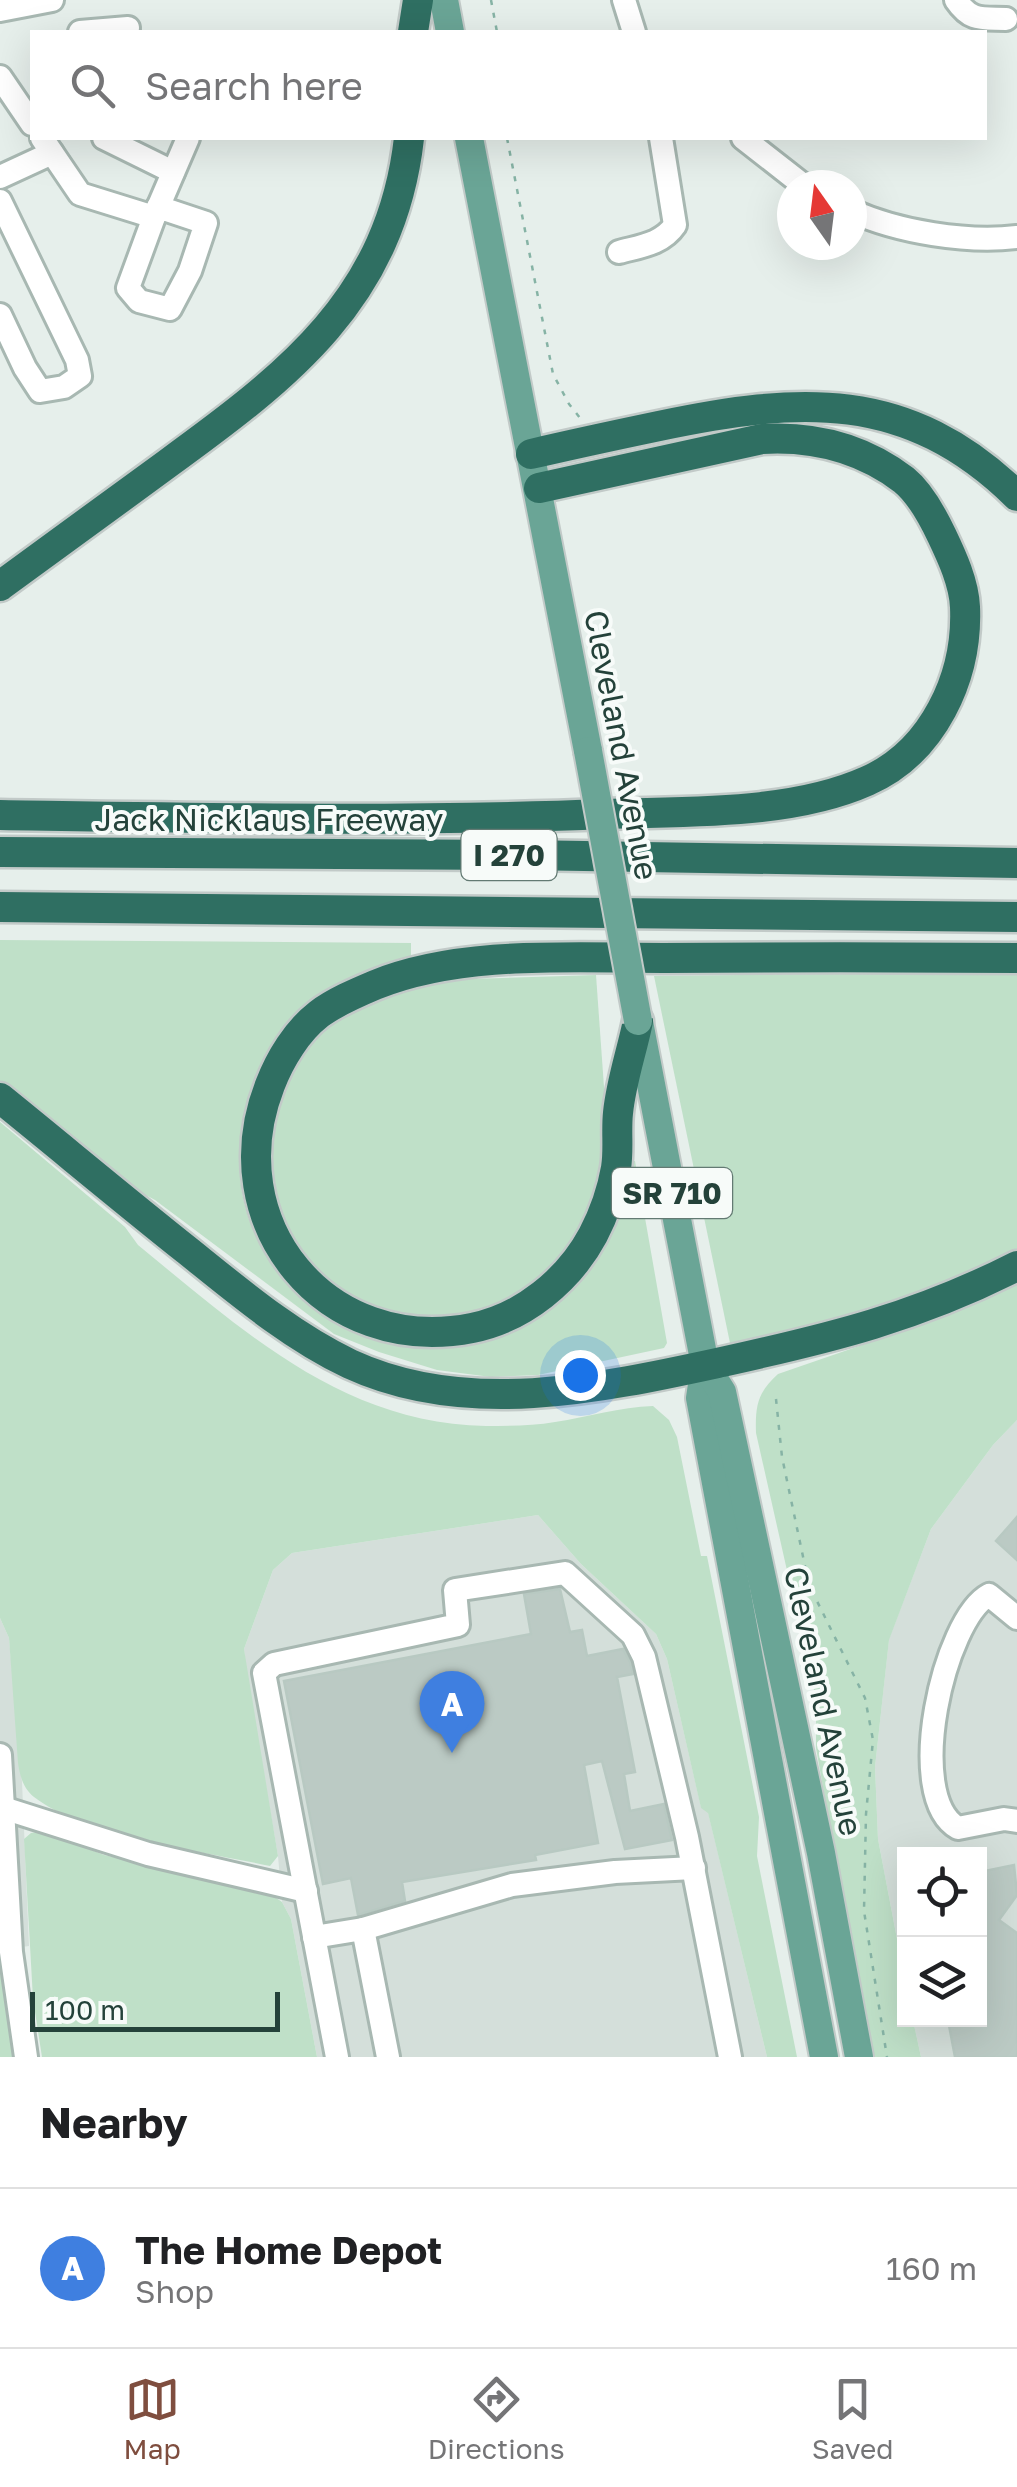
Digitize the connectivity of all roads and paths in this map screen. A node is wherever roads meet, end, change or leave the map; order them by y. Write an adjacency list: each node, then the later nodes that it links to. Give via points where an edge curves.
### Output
1 (418, 0): 9 (highway)
2 (444, 0): 10 (main road)
3 (491, 0): 11 (path)
4 (624, 0): 12 (street)
5 (956, 0): 8 (street, via 978,18)
6 (42, 1): 7 (street)
7 (0, 10)
8 (1009, 12)
9 (414, 30)
10 (450, 30)
11 (497, 30)
12 (633, 30)
13 (0, 77): 14 (street)
14 (30, 121)
15 (108, 140): 24 (street)
16 (187, 140): 24 (street)
17 (409, 140): 35 (highway, via 405,175 384,236 342,313 252,402)
18 (469, 140): 32 (main road, Cleveland Avenue / SR 710)
19 (506, 140): 31 (path, via 554,374 579,413)
20 (661, 140): 29 (street, via 675,225 655,242)
21 (746, 140): 23 (street)
22 (47, 145): 24 (street, via 80,194 156,212); 25 (street)
23 (783, 170)
24 (173, 172)
25 (0, 177)
26 (0, 201): 30 (street, via 80,376 40,391)
27 (867, 218): 28 (street, via 989,240)
28 (1017, 237)
29 (620, 252)
30 (0, 315)
31 (585, 442): 32 (highway); 34 (highway, via 729,412 828,405 928,433)
32 (531, 454): 33 (main road, Cleveland Avenue / SR 710)
33 (538, 488): 36 (highway, via 762,439 826,442 873,460 907,482 934,519 966,603 958,674 944,706 923,740 897,764 867,781 788,802 443,820); 42 (main road, Cleveland Avenue / SR 710, bridge)
34 (1017, 496)
35 (0, 586)
36 (0, 815)
37 (0, 852): 38 (highway, Jack Nicklaus Freeway / I 270)
38 (1017, 863)
39 (0, 908): 40 (highway, I 270)
40 (1017, 916)
41 (1017, 958): 42 (highway, via 530,958 436,968 376,984 318,1015 277,1067 263,1104 256,1177 282,1253 344,1312 384,1327 452,1332 517,1312 570,1270 604,1212)
42 (638, 1021): 45 (main road, Cleveland Avenue / SR 710)
43 (0, 1098): 45 (highway, via 244,1296 350,1364 406,1385 517,1394)
44 (1017, 1266): 45 (highway, via 874,1326)
45 (705, 1365): 60 (main road, Cleveland Avenue, via 700,1398); 61 (main road, Cleveland Avenue, via 722,1392)
46 (776, 1399): 62 (path, via 809,1585 865,1698 872,1740 864,1910)
47 (1017, 1618): 51 (street, via 989,1594 978,1601 952,1656 930,1748 934,1792 949,1823 958,1828)
48 (0, 1754): 49 (street)
49 (2, 1781): 50 (street)
50 (3, 1808): 53 (street, via 148,1854); 56 (street, via 11,1952)
51 (1017, 1821)
52 (694, 1868): 53 (street, via 644,1657 633,1634 565,1572 456,1590 458,1624 274,1664 264,1673); 54 (street, via 512,1885); 59 (street)
53 (306, 1890): 55 (street)
54 (363, 1929): 55 (street); 58 (street)
55 (314, 1937): 57 (street)
56 (26, 2057)
57 (337, 2057)
58 (388, 2057)
59 (730, 2057)
60 (824, 2057)
61 (858, 2057)
62 (887, 2057)

